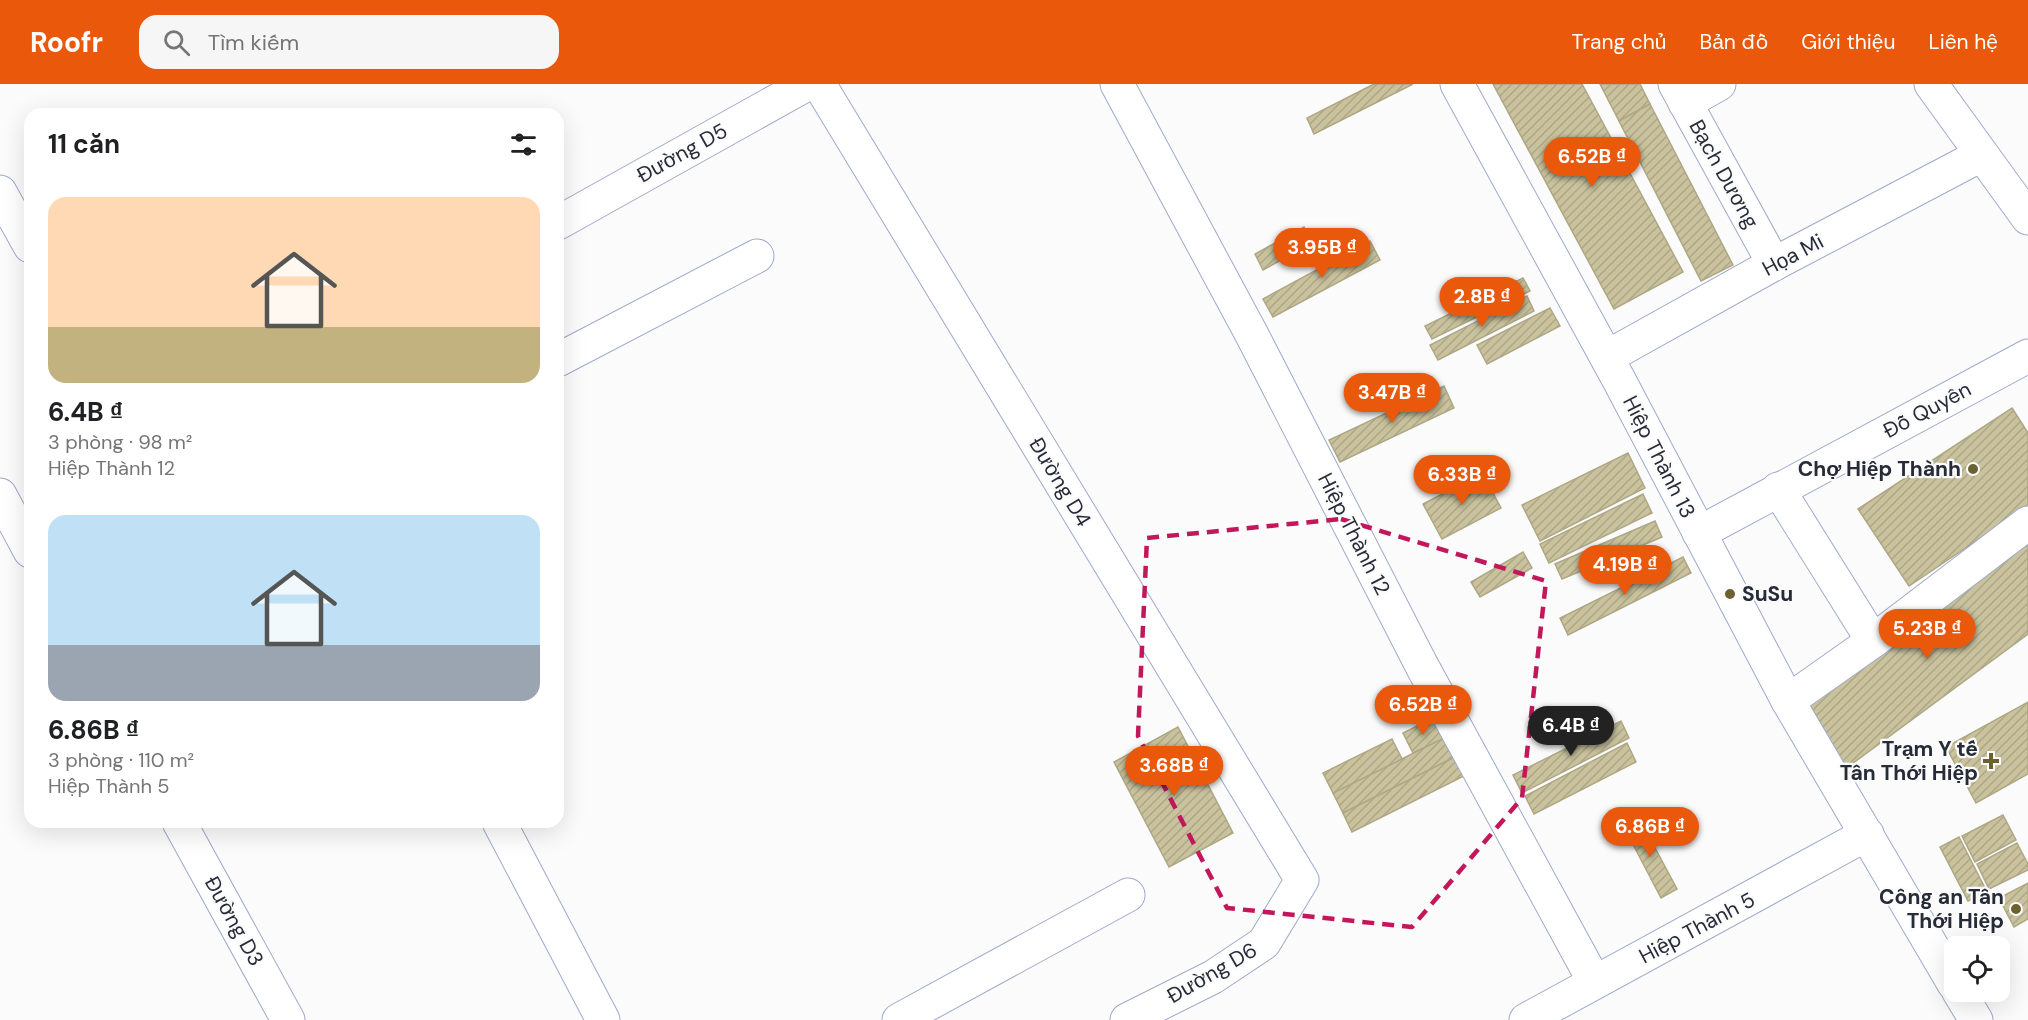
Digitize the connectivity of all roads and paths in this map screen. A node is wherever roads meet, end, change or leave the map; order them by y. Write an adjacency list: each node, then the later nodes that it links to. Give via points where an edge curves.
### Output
1 (807, 84): 11 (street, Đường D5)
2 (819, 84): 28 (street, Đường D4)
3 (1117, 84): 31 (street, Hiệp Thành 12, via 1422,666)
4 (1456, 84): 17 (street, Hiệp Thành 13)
5 (1719, 84): 7 (street)
6 (1931, 84): 8 (street)
7 (1680, 93): 14 (street, Bạch Dương)
8 (1981, 155): 10 (street); 14 (street, Họa Mi)
9 (0, 192): 12 (street)
10 (2028, 218)
11 (564, 220)
12 (24, 235)
13 (757, 256): 16 (street)
14 (1774, 264): 17 (street, Họa Mi)
15 (2028, 356): 18 (street, Đỗ Quyên)
16 (564, 357)
17 (1607, 357): 22 (street, Hiệp Thành 13)
18 (1778, 489): 22 (street, Đỗ Quyên); 23 (street)
19 (0, 495): 21 (street)
20 (2028, 523): 23 (street)
21 (19, 532)
22 (1699, 533): 24 (street, Hiệp Thành 13)
23 (1873, 641): 24 (street)
24 (1788, 701): 27 (street, Hiệp Thành 13)
25 (182, 828): 33 (street, Đường D3)
26 (502, 828): 34 (street)
27 (1867, 834): 30 (street, Hiệp Thành 13); 31 (street, Hiệp Thành 5, via 1685,936)
28 (1302, 880): 36 (street, Đường D6, via 1264,943 1214,977)
29 (1128, 895): 35 (street)
30 (1944, 967)
31 (1594, 981): 37 (street, Hiệp Thành 5)
32 (1965, 1002): 38 (street)
33 (288, 1020)
34 (603, 1020)
35 (899, 1020)
36 (1126, 1020)
37 (1526, 1020)
38 (1976, 1020)

